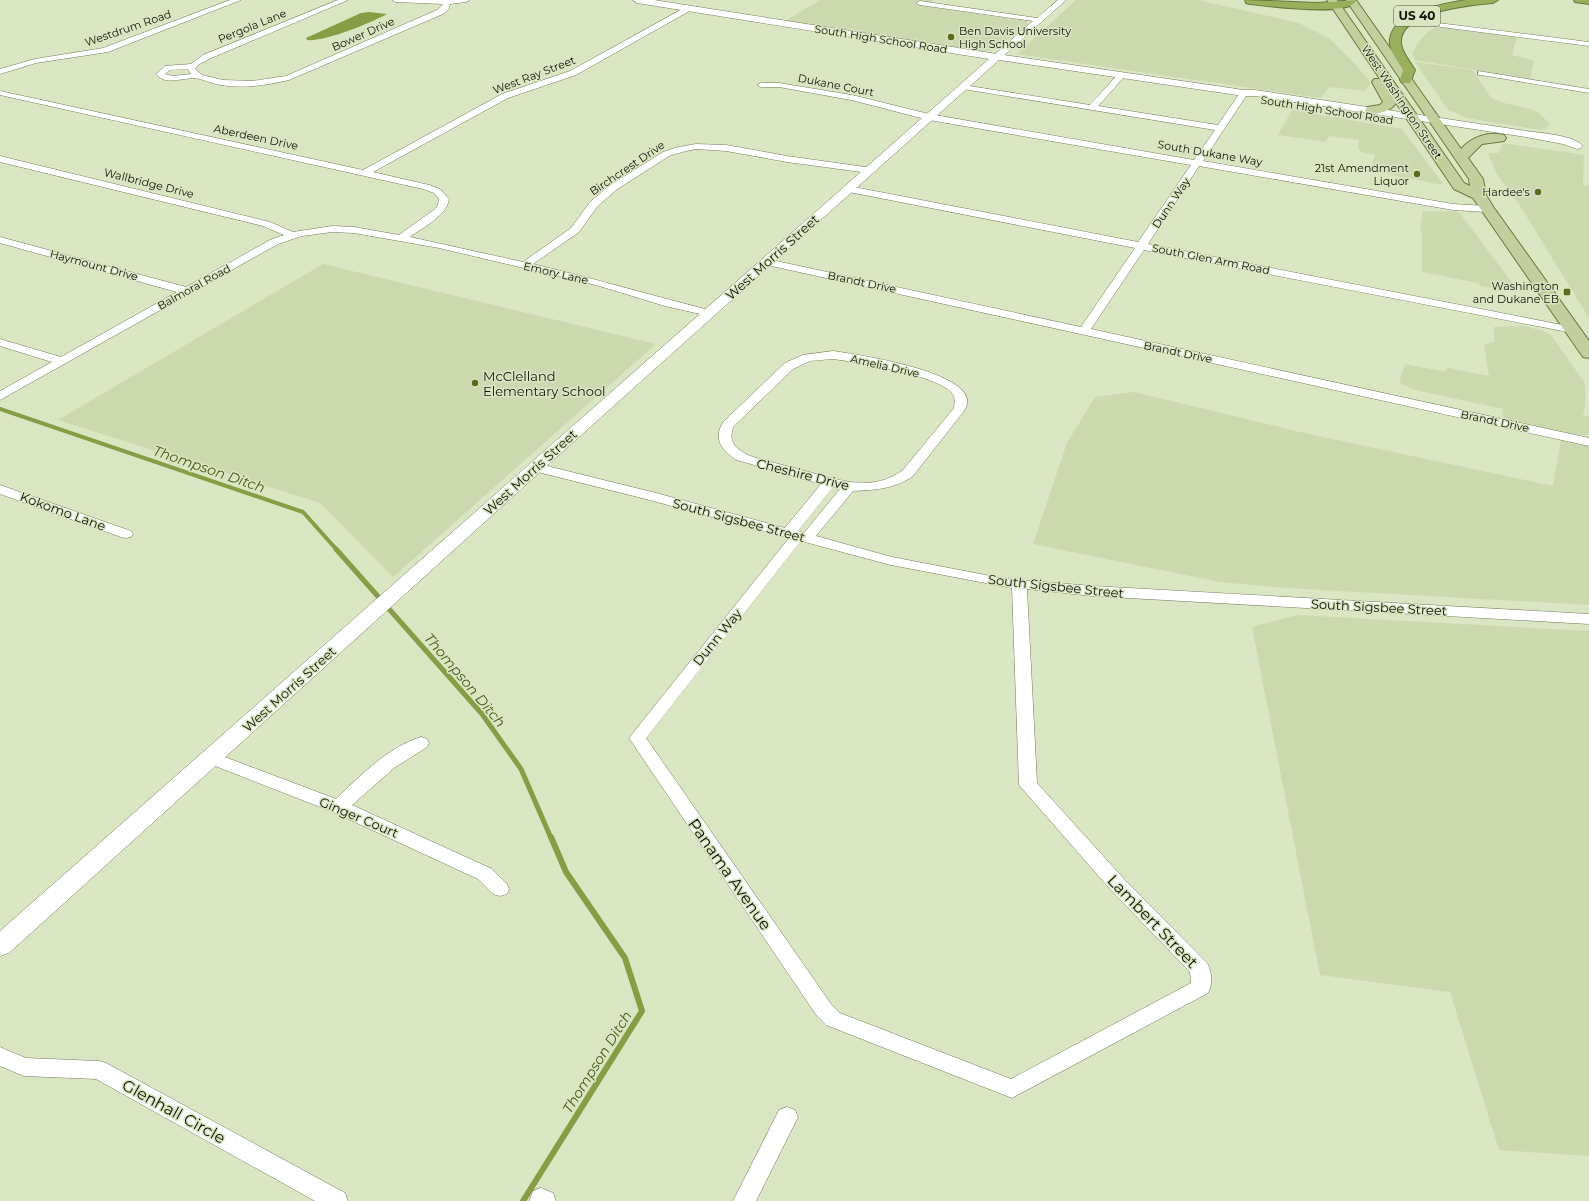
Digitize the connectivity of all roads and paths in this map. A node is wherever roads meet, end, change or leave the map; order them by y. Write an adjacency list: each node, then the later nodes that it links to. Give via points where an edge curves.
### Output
1 (237, 0): 23 (street, Westdrum Road, via 102,50 35,61)
2 (344, 0): 22 (street, Pergola Lane, via 206,57)
3 (396, 0): 12 (street)
4 (466, 0): 12 (street)
5 (637, 0): 15 (street, South High School Road)
6 (1062, 0): 17 (street, West Morris Street)
7 (1351, 0): 14 (highway, via 1347,4); 28 (main road, West Washington Street)
8 (1493, 0): 28 (highway, US 40, via 1437,9 1404,23 1395,39 1409,70)
9 (1579, 0): 11 (highway)
10 (1246, 1): 14 (highway, via 1301,5); 16 (highway, via 1327,11)
11 (1589, 1)
12 (447, 3): 27 (street, Bower Drive, via 440,12)
13 (920, 3): 17 (street)
14 (1334, 3): 16 (main road, West Washington Street)
15 (689, 9): 21 (street, South High School Road); 51 (street, West Ray Street, via 573,73 505,96)
16 (1343, 16): 20 (main road, West Washington Street)
17 (1038, 20): 21 (street, West Morris Street)
18 (1441, 25): 19 (street)
19 (1589, 44)
20 (1364, 46): 39 (main road, via 1362,58 1390,104 1384,108); 41 (main road, West Washington Street)
21 (997, 57): 26 (street, South High School Road); 33 (street, West Morris Street)
22 (193, 66): 25 (street, via 191,70); 25 (street, Pergola Lane, via 168,68 160,74 172,78)
23 (0, 72)
24 (1481, 73): 34 (street)
25 (196, 75): 29 (street, Pergola Lane)
26 (1122, 75): 37 (street, South High School Road); 38 (street)
27 (284, 79): 30 (street, Bower Drive); 32 (street, via 290,84)
28 (1406, 80): 42 (main road, West Washington Street)
29 (215, 81): 30 (street, Bower Drive)
30 (254, 84): 35 (street, via 254,88)
31 (761, 85): 40 (street, Dukane Court, via 779,85 855,98)
32 (289, 87)
33 (963, 87): 38 (street); 40 (street, West Morris Street)
34 (1589, 91)
35 (260, 92)
36 (0, 93): 51 (street, Aberdeen Drive)
37 (1244, 93): 39 (street, South High School Road, via 1255,92); 41 (street, South High School Road, via 1250,98); 43 (street, Dunn Way)
38 (1092, 107): 43 (street)
39 (1371, 110): 41 (street, South High School Road)
40 (929, 117): 49 (street, South Dukane Way); 50 (street, West Morris Street)
41 (1415, 121): 42 (street, South High School Road); 53 (main road, West Washington Street, via 1460,186)
42 (1438, 125): 44 (street, South High School Road); 45 (street, South High School Road, via 1566,141); 47 (main road, West Washington Street)
43 (1221, 128): 49 (street, Dunn Way)
44 (1499, 138): 45 (street, South High School Road, via 1565,148); 47 (main road, via 1475,141)
45 (1577, 146): 46 (street, South High School Road)
46 (1589, 148)
47 (1461, 158): 53 (main road, West Washington Street, via 1476,179)
48 (0, 159): 55 (street, Wallbridge Drive, via 270,225)
49 (1197, 163): 54 (street, South Dukane Way, via 1453,207); 58 (street, Dunn Way)
50 (870, 170): 52 (street, West Morris Street); 60 (street, Birchcrest Drive, via 724,147 684,148 666,154 604,196 593,205 575,230)
51 (365, 173): 56 (street, Aberdeen Drive, via 426,187 442,195 444,202 438,211)
52 (849, 189): 58 (street, South Glen Arm Road); 59 (street, West Morris Street)
53 (1479, 195): 54 (main road, West Washington Street)
54 (1487, 209): 63 (main road, West Washington Street)
55 (291, 235): 56 (street, Balmoral Road, via 341,229); 61 (street, Balmoral Road)
56 (401, 238): 60 (street, Emory Lane)
57 (0, 240): 61 (street, Haymount Drive)
58 (1142, 246): 63 (street, South Glen Arm Road); 64 (street, Dunn Way)
59 (767, 262): 62 (street, West Morris Street); 64 (street, Brandt Drive)
60 (525, 265): 62 (street, Emory Lane)
61 (187, 291): 67 (street, Balmoral Road)
62 (709, 314): 72 (street, West Morris Street)
63 (1573, 330): 66 (main road, West Washington Street)
64 (1084, 331): 71 (street, Brandt Drive)
65 (0, 342): 67 (street)
66 (1589, 353)
67 (62, 361): 69 (street, Balmoral Road)
68 (955, 389): 70 (street, Amelia Drive, via 946,382 932,377 855,358 812,357 786,368 728,424 724,431); 74 (street, Cheshire Drive, via 962,400 960,408 908,473 889,483 872,487)
69 (0, 396)
70 (725, 441): 73 (street, Cheshire Drive, via 731,450 748,460)
71 (1589, 442)
72 (535, 467): 77 (street, South Sigsbee Street); 82 (street, West Morris Street)
73 (830, 482): 74 (street, Cheshire Drive); 77 (street)
74 (849, 487): 77 (street)
75 (0, 489): 76 (street, Kokomo Lane)
76 (126, 534)
77 (798, 536): 78 (street, South Sigsbee Street, via 902,564); 80 (street, Dunn Way)
78 (1019, 584): 79 (street, South Sigsbee Street, via 1120,593); 86 (street, Lambert Street, via 1028,785 1117,884 1200,969 1201,987 1012,1089 833,1019)
79 (1589, 619)
80 (637, 738): 86 (street, Panama Avenue)
81 (421, 743): 83 (street, via 404,751 380,768)
82 (211, 758): 83 (street, Ginger Court); 85 (street, West Morris Street)
83 (339, 808): 84 (street, Ginger Court, via 485,874)
84 (500, 889)
85 (1, 945)
86 (824, 1010)
87 (0, 1056): 89 (street, Glenhall Circle, via 24,1067 99,1070)
88 (787, 1117): 90 (street)
89 (337, 1201)
90 (744, 1201)

